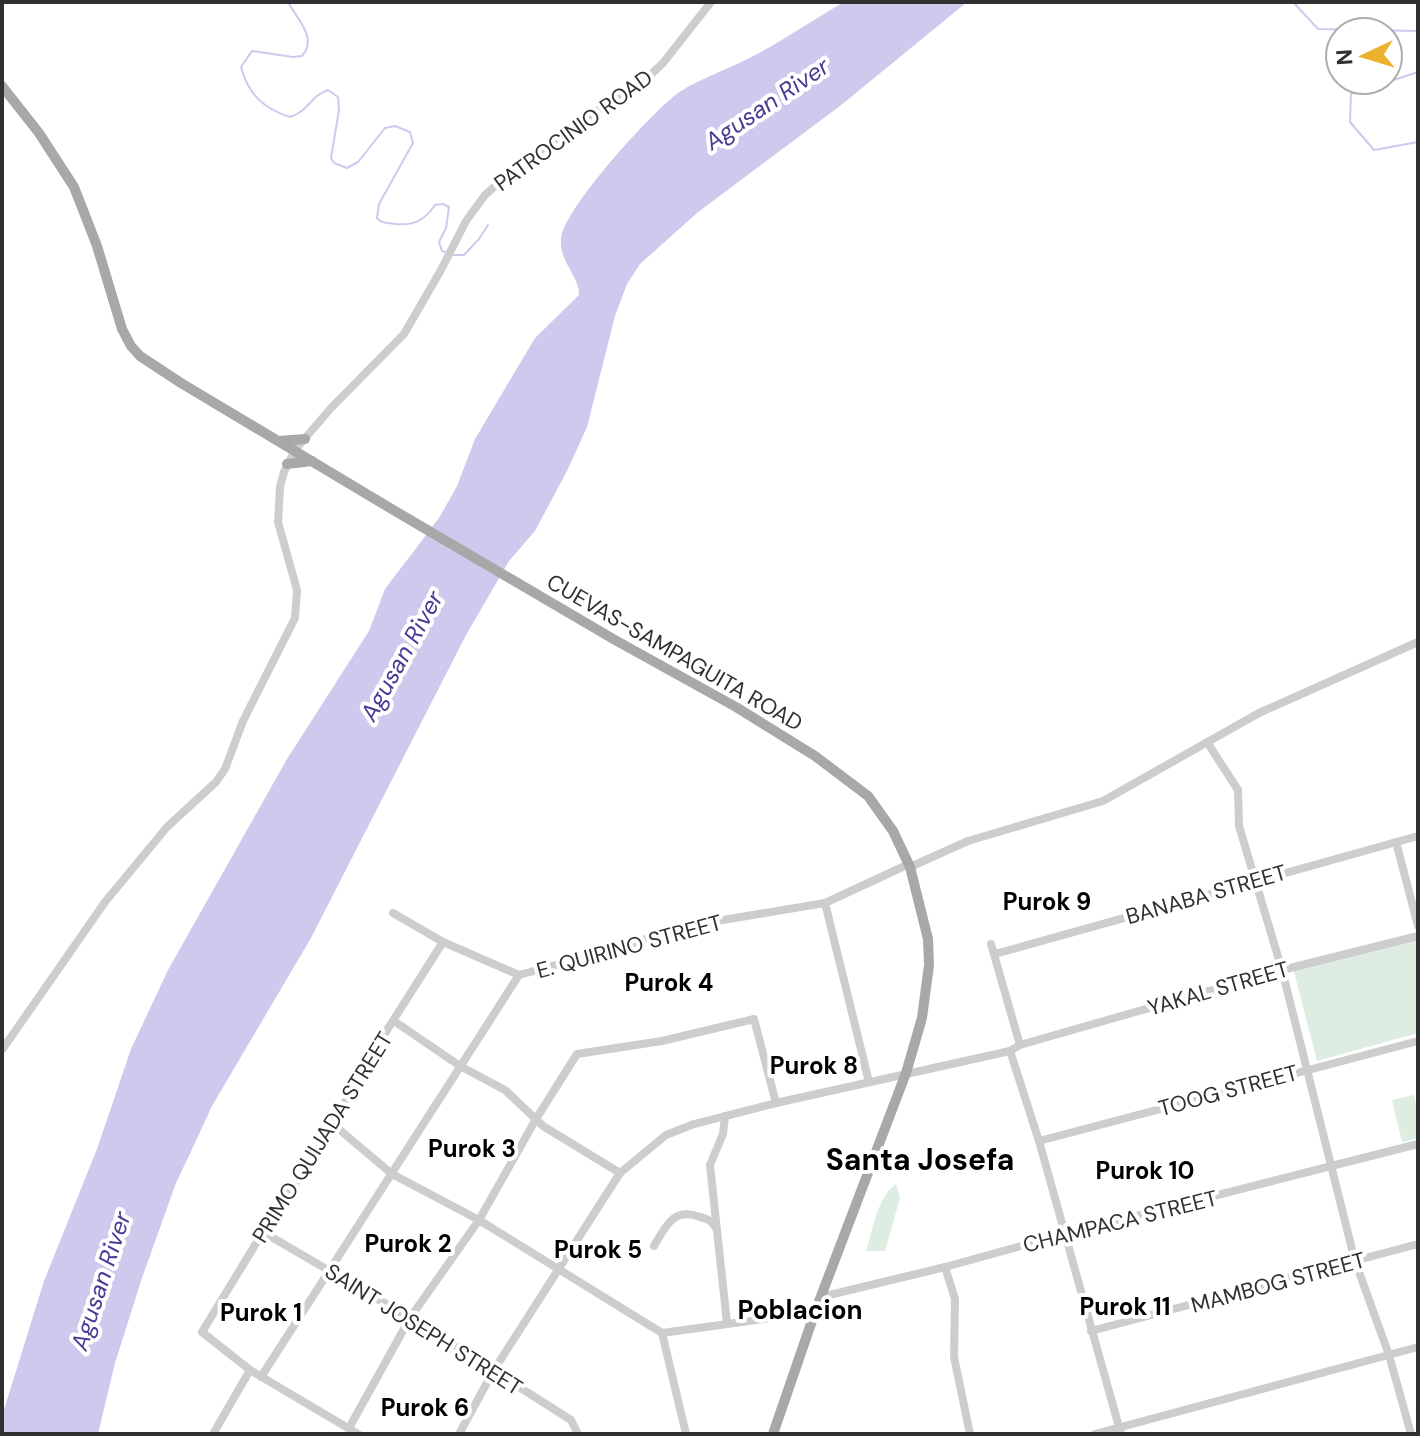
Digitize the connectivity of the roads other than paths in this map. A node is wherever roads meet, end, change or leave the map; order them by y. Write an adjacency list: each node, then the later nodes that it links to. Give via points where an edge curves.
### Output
1 (711, 2): 3 (street, PATROCINIO ROAD, via 645,80 517,167 485,195 404,334)
2 (2, 86): 4 (main road, CUEVAS-SAMPAGUITA ROAD, via 74,187 122,329 135,351)
3 (305, 439): 4 (main road); 5 (street, PATROCINIO ROAD); 6 (main road)
4 (278, 441): 5 (main road, CUEVAS-SAMPAGUITA ROAD); 7 (main road)
5 (295, 450): 6 (main road, CUEVAS-SAMPAGUITA ROAD); 7 (street, PATROCINIO ROAD)
6 (312, 460): 7 (main road); 12 (main road, CUEVAS-SAMPAGUITA ROAD, via 815,756 868,796 888,822)
7 (288, 463): 24 (street, PATROCINIO ROAD, via 278,522 297,590 295,618 221,776 167,827 105,902)
8 (1418, 642): 9 (street, E. QUIRINO STREET)
9 (1207, 742): 12 (street, E. QUIRINO STREET, via 1103,801 968,841); 13 (street, via 1238,790 1239,826)
10 (1418, 836): 11 (street, BANABA STREET)
11 (1396, 842): 13 (street, BANABA STREET); 16 (street)
12 (909, 866): 14 (street, E. QUIRINO STREET); 28 (main road, CUEVAS-SAMPAGUITA ROAD, via 924,917 929,965 922,1018)
13 (1255, 880): 19 (street); 23 (street, BANABA STREET, via 993,949)
14 (825, 903): 20 (street, E. QUIRINO STREET, via 681,927); 29 (street)
15 (393, 913): 18 (street, E. QUIRINO STREET)
16 (1418, 926)
17 (1418, 936): 19 (street, YAKAL STREET)
18 (443, 942): 20 (street, E. QUIRINO STREET); 21 (street, PRIMO QUIJADA STREET)
19 (1282, 970): 23 (street, YAKAL STREET); 27 (street)
20 (519, 975): 26 (street)
21 (394, 1021): 26 (street); 33 (street, PRIMO QUIJADA STREET)
22 (1418, 1041): 27 (street, TOOG STREET)
23 (1020, 1045): 25 (street, YAKAL STREET)
24 (2, 1050)
25 (1010, 1051): 28 (street); 34 (street)
26 (460, 1066): 32 (street, via 505,1090); 38 (street)
27 (1307, 1069): 34 (street, TOOG STREET); 36 (street)
28 (906, 1073): 29 (street); 49 (main road, CUEVAS-SAMPAGUITA ROAD)
29 (869, 1082): 30 (street)
30 (776, 1103): 31 (street); 32 (street, via 757,1026 749,1019 662,1041 577,1054)
31 (725, 1116): 37 (street, via 666,1135); 40 (street, via 710,1165)
32 (536, 1119): 37 (street); 39 (street)
33 (334, 1125): 38 (street); 41 (street, PRIMO QUIJADA STREET)
34 (1039, 1141): 42 (street)
35 (1418, 1144): 36 (street, CHAMPACA STREET)
36 (1331, 1167): 42 (street, CHAMPACA STREET); 45 (street)
37 (620, 1173): 48 (street)
38 (392, 1174): 39 (street); 47 (street)
39 (479, 1220): 48 (street); 51 (street)
40 (717, 1229): 44 (street, via 704,1218 680,1214); 52 (street)
41 (263, 1232): 47 (street, SAINT JOSEPH STREET); 57 (street, PRIMO QUIJADA STREET, via 202,1332)
42 (1065, 1234): 46 (street, CHAMPACA STREET); 53 (street)
43 (1418, 1244): 45 (street, MAMBOG STREET)
44 (654, 1246)
45 (1355, 1261): 53 (street, MAMBOG STREET); 56 (street)
46 (945, 1267): 49 (street, CHAMPACA STREET); 68 (street, via 955,1299 954,1357)
47 (328, 1269): 51 (street, SAINT JOSEPH STREET); 59 (street)
48 (558, 1270): 54 (street); 58 (street)
49 (821, 1297): 50 (main road, CUEVAS-SAMPAGUITA ROAD)
50 (815, 1312): 52 (street); 67 (main road, CUEVAS-SAMPAGUITA ROAD)
51 (410, 1318): 58 (street, SAINT JOSEPH STREET); 60 (street)
52 (727, 1323): 54 (street)
53 (1091, 1331): 61 (street)
54 (662, 1333): 66 (street)
55 (1418, 1347): 56 (street)
56 (1389, 1355): 61 (street); 70 (street)
57 (250, 1370): 59 (street); 63 (street)
58 (494, 1370): 62 (street, SAINT JOSEPH STREET, via 571,1420); 65 (street)
59 (261, 1377): 60 (street)
60 (349, 1428): 64 (street)
61 (1120, 1431): 69 (street)
62 (578, 1433)
63 (213, 1434)
64 (358, 1434)
65 (459, 1434)
66 (686, 1434)
67 (773, 1434)
68 (970, 1434)
69 (1095, 1434)
70 (1411, 1434)

